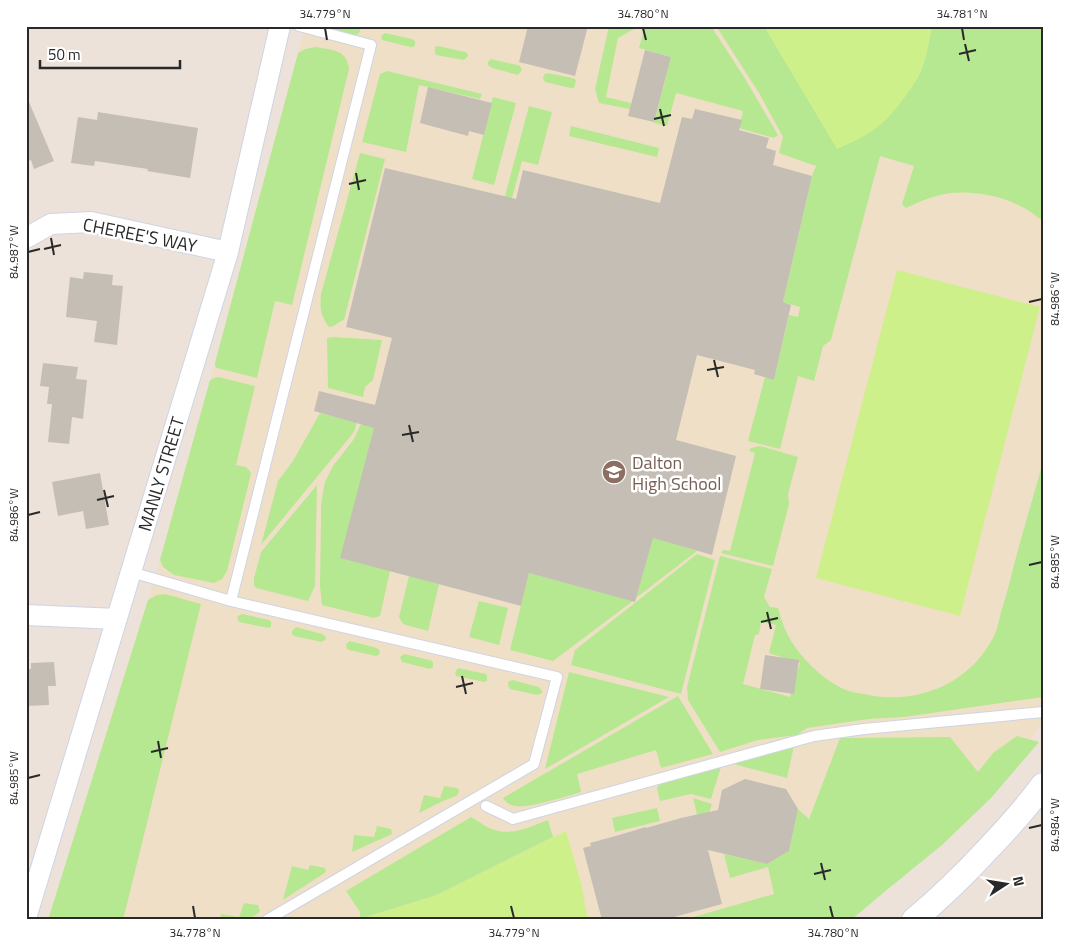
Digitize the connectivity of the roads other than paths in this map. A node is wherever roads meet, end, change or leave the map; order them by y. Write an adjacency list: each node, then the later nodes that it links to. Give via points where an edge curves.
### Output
1 (280, 26): 4 (street, MANLY STREET)
2 (299, 26): 6 (lane, via 371,45)
3 (26, 238): 4 (street, CHEREE'S WAY, via 51,224 91,222)
4 (228, 252): 5 (street, MANLY STREET)
5 (131, 572): 6 (lane); 8 (street, MANLY STREET)
6 (231, 601): 13 (lane, via 556,677 534,764)
7 (26, 615): 8 (street)
8 (117, 619): 12 (street, MANLY STREET)
9 (1043, 712): 11 (lane, via 814,736 513,819)
10 (1043, 785): 14 (street, via 966,872)
11 (486, 806)
12 (27, 912)
13 (267, 920)
14 (914, 920)

